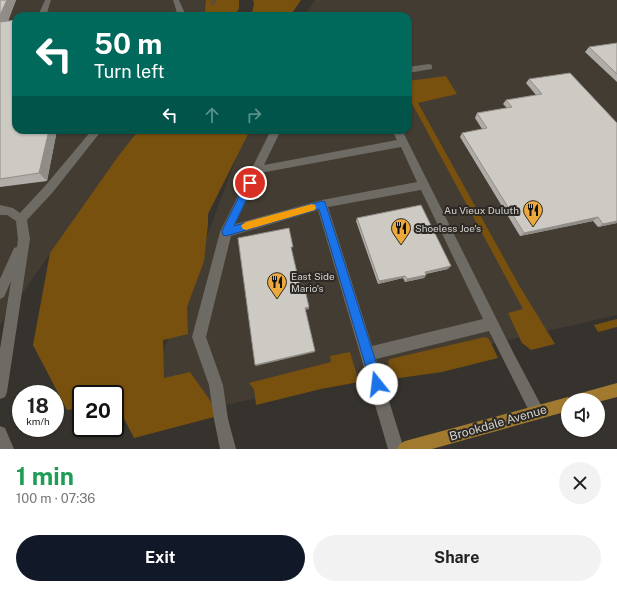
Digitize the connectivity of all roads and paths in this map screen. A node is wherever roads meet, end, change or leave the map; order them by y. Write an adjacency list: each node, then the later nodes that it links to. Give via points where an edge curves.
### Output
1 (48, 0): 3 (lane)
2 (176, 0): 4 (lane)
3 (44, 12)
4 (180, 12)
5 (429, 67): 6 (lane)
6 (412, 69)
7 (94, 134): 15 (lane)
8 (274, 134): 11 (lane)
9 (399, 134): 10 (lane)
10 (403, 143): 11 (lane); 12 (lane)
11 (256, 170): 16 (lane)
12 (424, 186): 13 (lane); 19 (lane)
13 (322, 204): 16 (lane); 20 (lane)
14 (0, 210): 15 (lane, via 9,211)
15 (21, 219): 17 (lane)
16 (226, 232): 29 (lane, via 199,337 216,385)
17 (24, 239): 18 (lane); 21 (lane)
18 (0, 293)
19 (491, 324): 20 (lane); 26 (lane)
20 (368, 354): 30 (lane)
21 (2, 368): 23 (lane)
22 (617, 390): 24 (main road)
23 (0, 392)
24 (605, 393)
25 (561, 406): 26 (main road, Brookdale Avenue)
26 (536, 412): 31 (main road, Brookdale Avenue)
27 (0, 432): 28 (lane)
28 (6, 449)
29 (228, 449)
30 (396, 449)
31 (405, 449)

